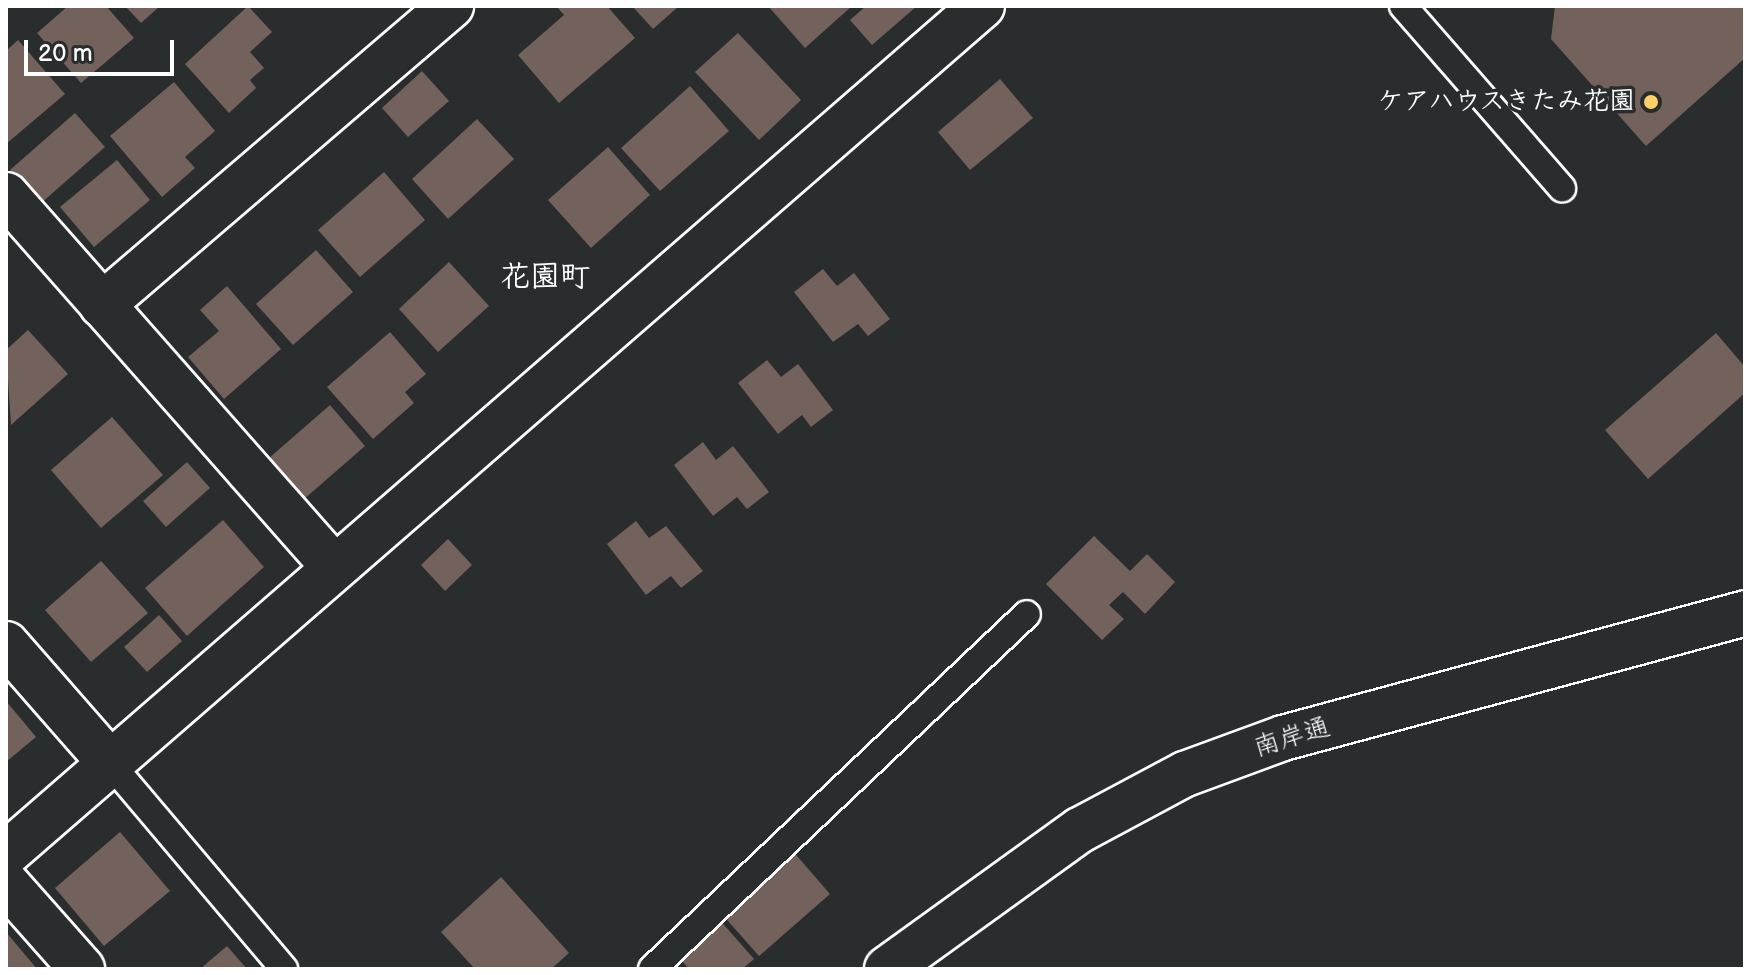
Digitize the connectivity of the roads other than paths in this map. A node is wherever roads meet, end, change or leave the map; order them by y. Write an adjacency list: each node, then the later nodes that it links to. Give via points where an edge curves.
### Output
1 (451, 6): 6 (street)
2 (982, 6): 7 (street)
3 (1403, 6): 4 (lane)
4 (1562, 188)
5 (6, 195): 6 (street)
6 (102, 305): 7 (street)
7 (333, 566): 11 (street)
8 (1745, 613): 17 (street, 南岸通, via 1283,738 1185,774 1080,830)
9 (1027, 614): 16 (lane)
10 (6, 644): 11 (street)
11 (110, 763): 12 (street); 15 (lane)
12 (6, 854)
13 (6, 883): 14 (street)
14 (82, 969)
15 (284, 969)
16 (652, 969)
17 (887, 969)

